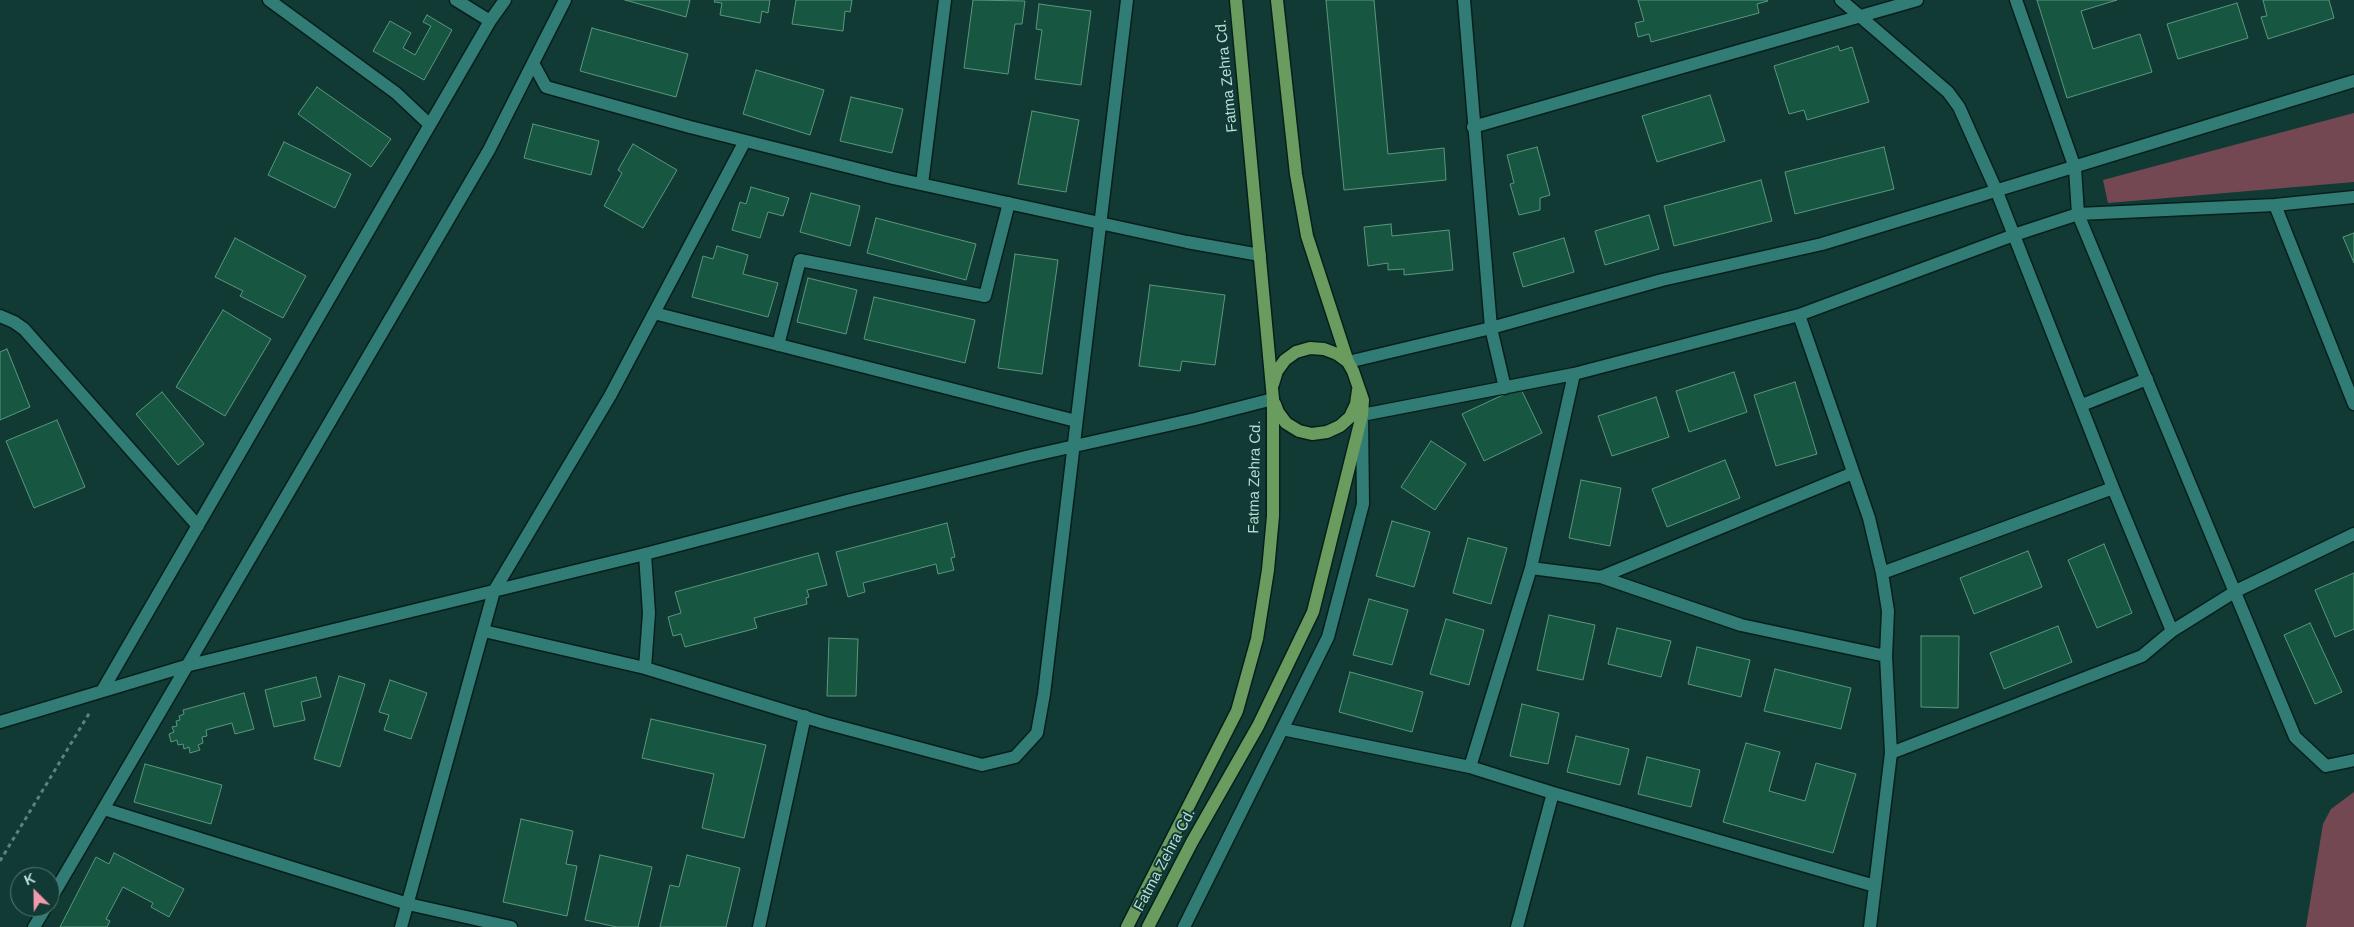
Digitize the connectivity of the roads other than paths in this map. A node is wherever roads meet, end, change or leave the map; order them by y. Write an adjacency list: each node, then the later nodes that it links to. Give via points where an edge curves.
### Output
1 (269, 0): 17 (street, via 396,92)
2 (456, 0): 14 (street)
3 (505, 0): 14 (street)
4 (565, 0): 15 (street)
5 (945, 0): 21 (street)
6 (1127, 0): 27 (street)
7 (1236, 0): 29 (main road, Fatma Zehra Cd.)
8 (1277, 0): 35 (main road, via 1296,174 1308,236)
9 (1464, 0): 18 (street)
10 (1841, 0): 13 (street)
11 (1917, 0): 13 (street)
12 (2016, 0): 20 (street)
13 (1862, 16): 18 (street); 22 (street, via 1954,99)
14 (490, 21): 17 (street)
15 (533, 63): 19 (street, via 546,87); 59 (street, via 489,150)
16 (2354, 81): 20 (street)
17 (430, 125): 48 (street)
18 (1473, 127): 33 (street)
19 (745, 141): 21 (street); 30 (street)
20 (2075, 168): 22 (street); 26 (street)
21 (922, 184): 24 (street)
22 (1997, 192): 28 (street); 33 (street, via 1822,244 1662,280)
23 (2354, 197): 25 (street)
24 (1009, 203): 27 (street); 34 (street, via 985,296 800,260)
25 (2276, 205): 26 (street); 42 (street)
26 (2078, 214): 28 (street); 37 (street)
27 (1102, 223): 29 (street); 44 (street)
28 (2014, 235): 31 (street); 41 (street)
29 (1260, 255): 40 (main road, Fatma Zehra Cd.)
30 (654, 313): 34 (street); 54 (street, via 610,396)
31 (1800, 315): 36 (street); 46 (street)
32 (0, 316): 48 (street, via 24,329)
33 (1492, 328): 35 (street); 38 (street)
34 (778, 345): 44 (street)
35 (1348, 362): 39 (main road); 40 (main road, via 1324,348 1296,352 1277,371)
36 (1574, 374): 38 (street); 51 (street)
37 (2147, 379): 41 (street); 55 (street)
38 (1505, 388): 43 (street)
39 (1358, 390): 40 (main road, via 1350,417 1333,429 1312,434 1298,431 1286,423); 43 (main road, Fatma Zehra Cd., via 1363,400)
40 (1273, 398): 45 (street); 76 (main road, Fatma Zehra Cd., via 1273,516 1258,639 1237,711)
41 (2082, 404): 47 (street)
42 (2354, 404)
43 (1362, 415): 64 (street, via 1364,504 1328,637); 77 (main road, Fatma Zehra Cd., via 1313,612 1258,726)
44 (1076, 421): 45 (street)
45 (1073, 446): 50 (street); 62 (street, via 1037,733 1015,757 982,765)
46 (1853, 473): 52 (street, via 1869,518); 53 (street)
47 (2112, 488): 52 (street); 57 (street)
48 (198, 526): 61 (street)
49 (2354, 534): 55 (street)
50 (645, 554): 54 (street); 60 (street, via 649,613)
51 (1531, 568): 53 (street); 67 (street)
52 (1882, 573): 58 (street, via 1888,611)
53 (1601, 577): 58 (street, via 1741,624)
54 (494, 591): 56 (street); 59 (street)
55 (2236, 591): 57 (street); 66 (street, via 2295,737 2326,766)
56 (484, 631): 60 (street); 72 (street)
57 (2172, 631): 65 (street, via 2142,656)
58 (1886, 656): 65 (street)
59 (186, 666): 61 (street); 69 (street)
60 (644, 668): 62 (street)
61 (102, 692): 63 (street)
62 (805, 716): 75 (street)
63 (0, 722)
64 (1282, 729): 67 (street); 78 (street)
65 (1891, 753): 71 (street)
66 (2354, 760)
67 (1470, 767): 68 (street)
68 (1553, 793): 71 (street); 79 (street)
69 (104, 809): 70 (street); 72 (street)
70 (60, 883)
71 (1875, 886): 80 (street)
72 (408, 904): 73 (street); 74 (street)
73 (401, 927)
74 (511, 927)
75 (759, 927)
76 (1127, 927)
77 (1148, 927)
78 (1184, 927)
79 (1518, 927)
80 (1870, 927)

